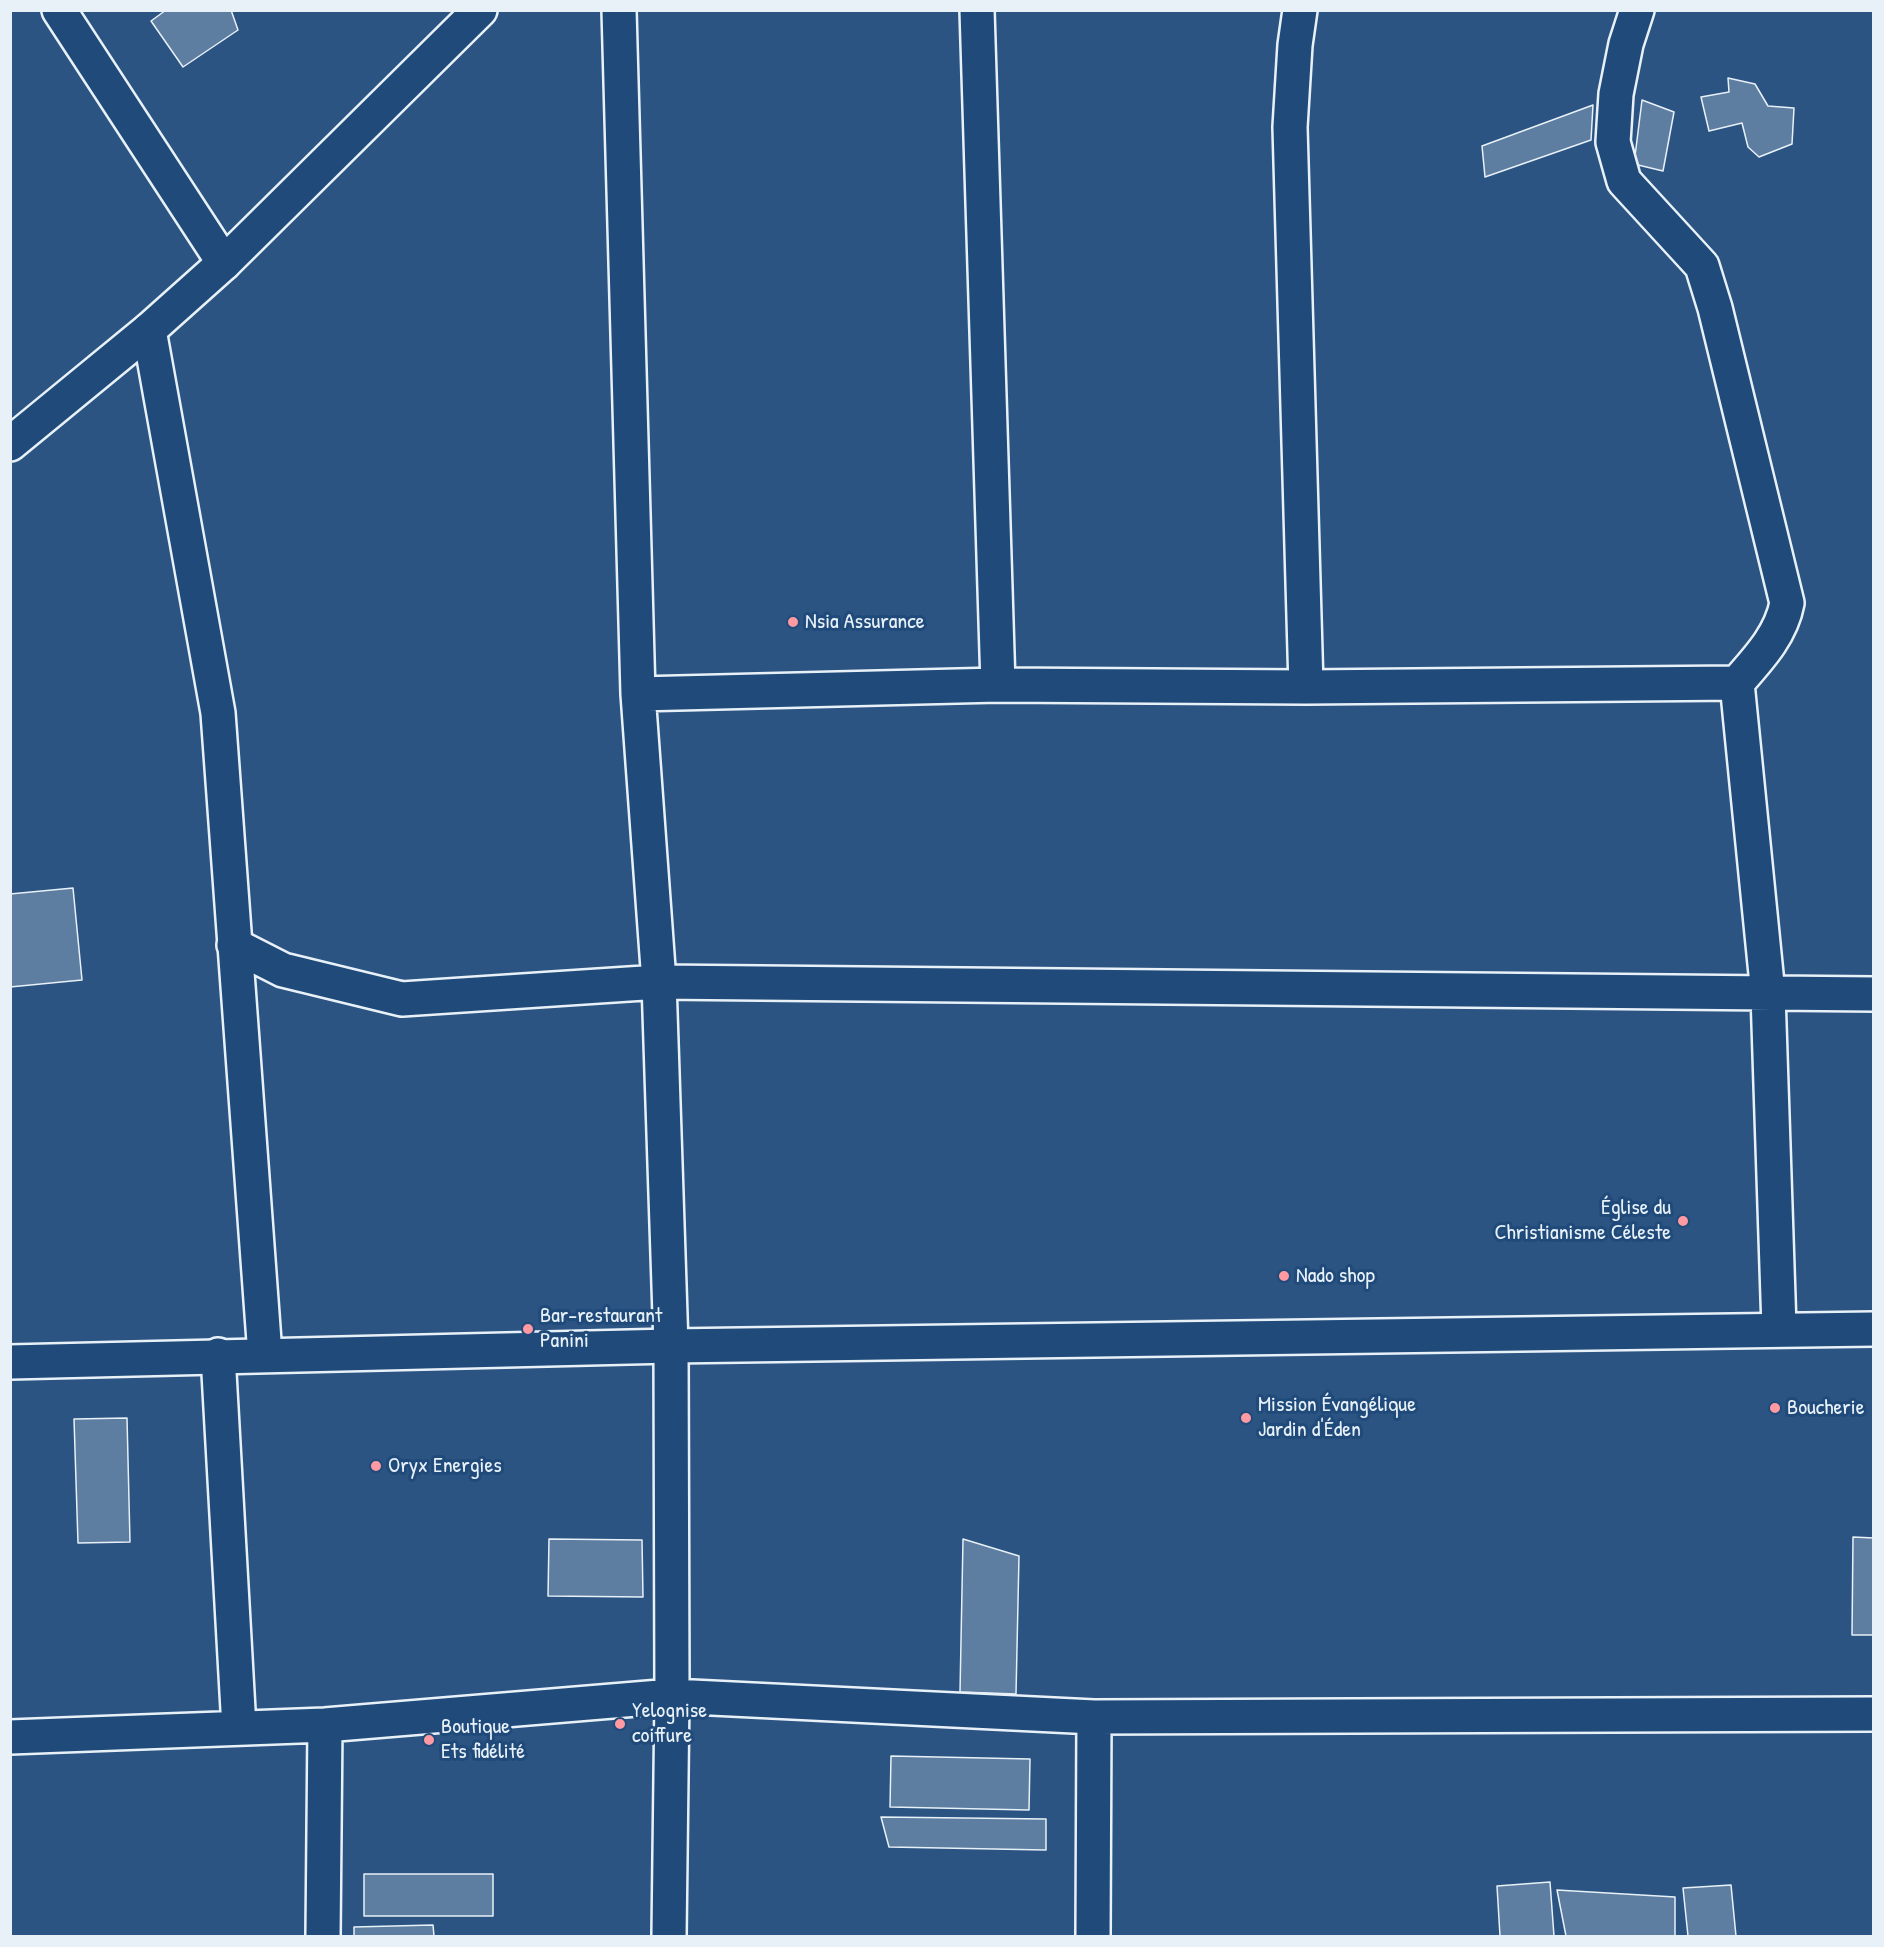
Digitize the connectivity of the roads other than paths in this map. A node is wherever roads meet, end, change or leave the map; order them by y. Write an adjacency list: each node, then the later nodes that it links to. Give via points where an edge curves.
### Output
1 (480, 10): 7 (street)
2 (619, 10): 13 (street)
3 (977, 10): 11 (street)
4 (1300, 10): 12 (street, via 1290,127)
5 (1637, 10): 10 (street, via 1616,94 1613,142 1624,182 1702,266 1787,603 1785,616 1767,649)
6 (72, 17): 7 (street)
7 (224, 263): 8 (street)
8 (148, 330): 9 (street); 14 (street, via 218,713)
9 (10, 444)
10 (1737, 683): 12 (street); 16 (street)
11 (998, 685): 12 (street); 13 (street)
12 (1306, 687)
13 (638, 694): 15 (street)
14 (234, 945): 15 (street, via 283,970 402,999); 22 (street)
15 (659, 982): 16 (street); 20 (street)
16 (1768, 993): 17 (street); 18 (street)
17 (1874, 994)
18 (1779, 1328): 19 (street); 20 (street)
19 (1874, 1329)
20 (671, 1346): 22 (street); 24 (street)
21 (219, 1355): 22 (street); 23 (street); 28 (street)
22 (266, 1355)
23 (10, 1362)
24 (672, 1696): 26 (street); 27 (street); 31 (street)
25 (1874, 1714): 26 (street)
26 (1094, 1717): 32 (street)
27 (325, 1725): 28 (street); 30 (street)
28 (239, 1728): 29 (street)
29 (10, 1737)
30 (322, 1936)
31 (669, 1936)
32 (1093, 1936)

